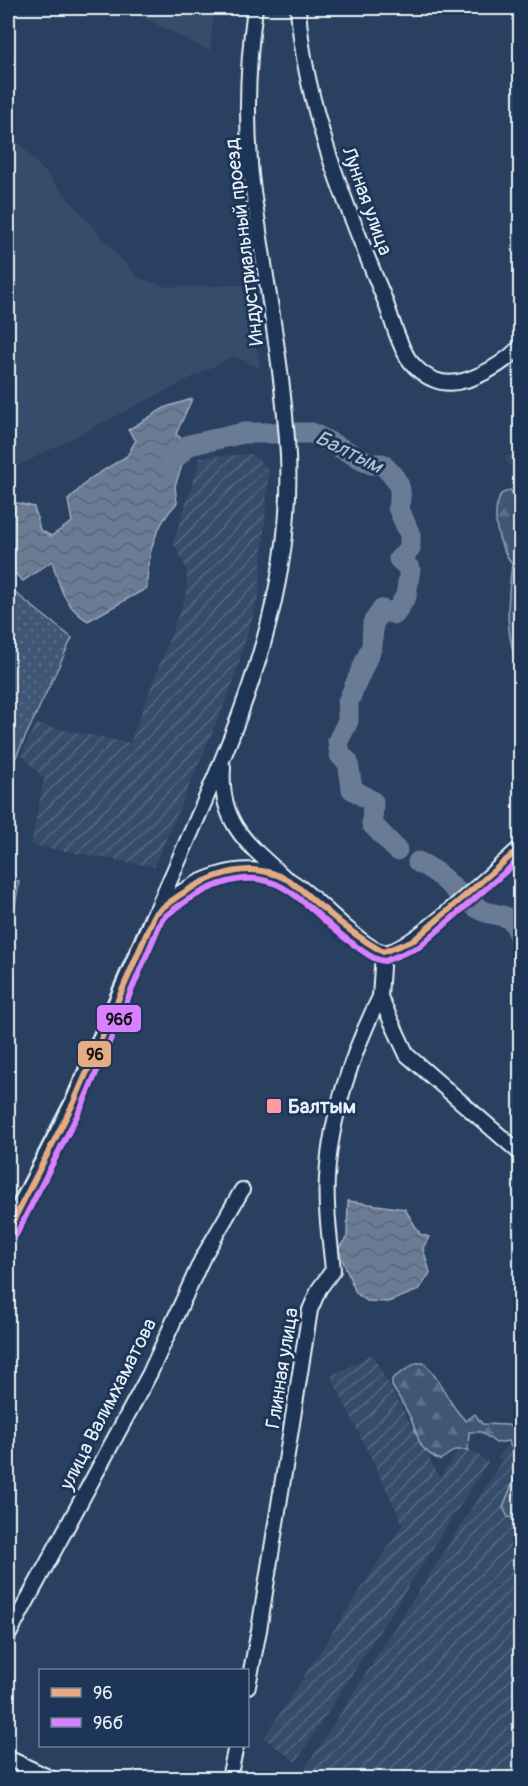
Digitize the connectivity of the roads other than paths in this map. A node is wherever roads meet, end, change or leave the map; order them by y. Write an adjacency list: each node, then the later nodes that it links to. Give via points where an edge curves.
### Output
1 (255, 8): 4 (street, Индустриальный проезд, via 249,57 250,163 284,400 288,457 285,533 276,597 259,665)
2 (298, 8): 3 (street, Лунная улица, via 322,131 342,197 409,360 421,372 446,383 468,379)
3 (520, 347)
4 (224, 756): 6 (street, via 222,785 233,824 244,840); 7 (street)
5 (520, 848): 8 (street, via 414,940)
6 (285, 878): 7 (street, via 251,872 214,876 177,894); 8 (street, via 364,942)
7 (155, 914): 12 (main road, via 74,1102)
8 (383, 952): 9 (street)
9 (380, 997): 10 (street, via 407,1055); 14 (street, Глинная улица, via 367,1022 334,1123 326,1197 333,1270 310,1310)
10 (520, 1153)
11 (242, 1190): 13 (street, улица Валимхаматова, via 202,1259 145,1383)
12 (8, 1231)
13 (8, 1636)
14 (249, 1681)
15 (236, 1747): 18 (street)
16 (8, 1758): 17 (street)
17 (50, 1779)
18 (229, 1779)

